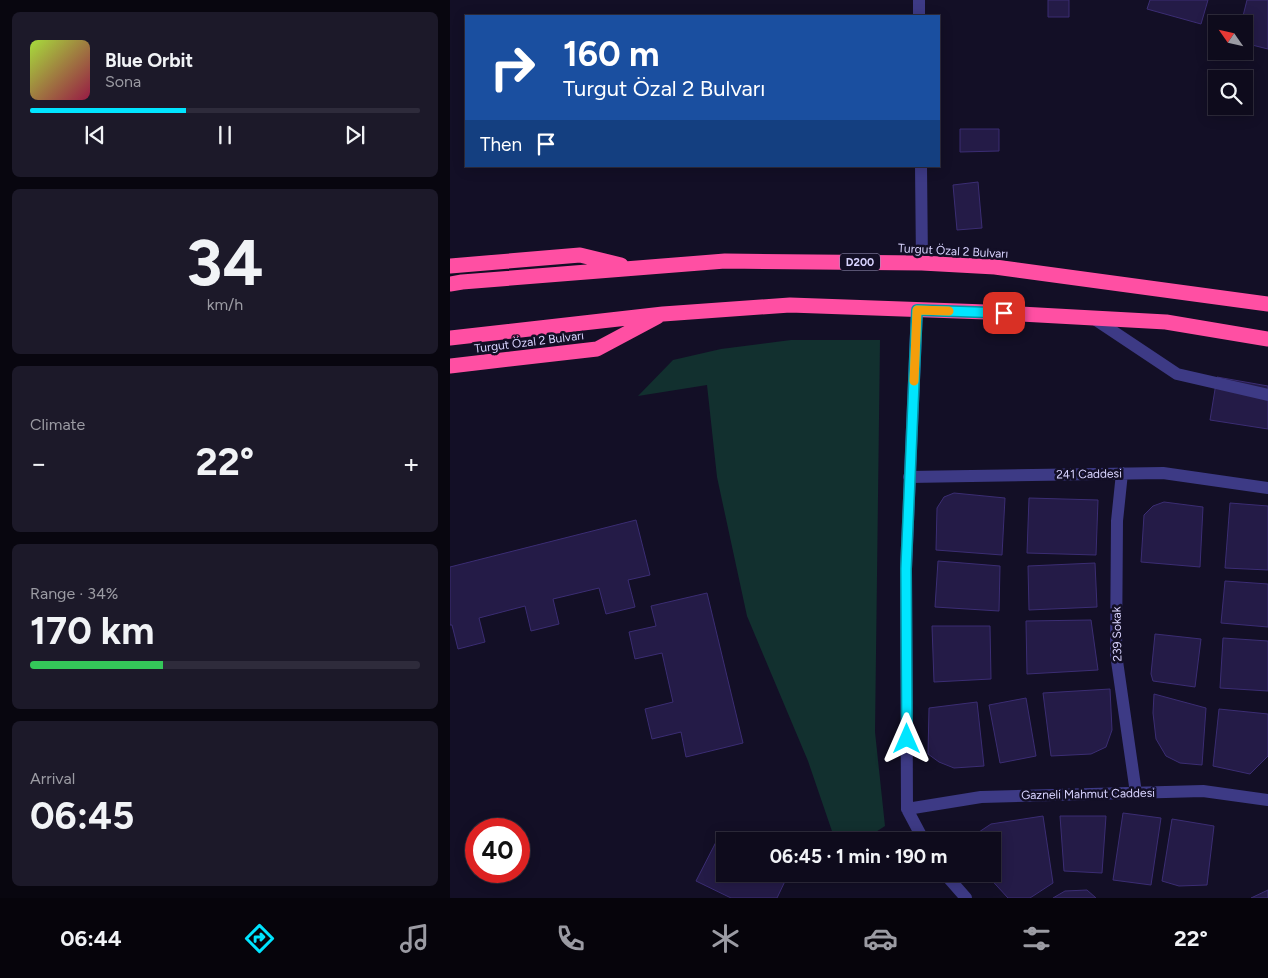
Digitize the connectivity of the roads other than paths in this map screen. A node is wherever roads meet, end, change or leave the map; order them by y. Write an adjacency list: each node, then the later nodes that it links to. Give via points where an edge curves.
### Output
1 (919, 0): 2 (street)
2 (919, 15)
3 (921, 167): 4 (street)
4 (922, 264): 6 (highway, Turgut Özal 2 Bulvarı / D200, via 725,260); 8 (highway, Turgut Özal 2 Bulvarı / D200, via 995,267)
5 (450, 266): 6 (highway, Turgut Özal 2 Bulvarı, via 580,255)
6 (635, 268): 7 (highway, Turgut Özal 2 Bulvarı / D200)
7 (450, 284)
8 (1268, 304)
9 (917, 310): 10 (highway, Turgut Özal 2 Bulvarı, via 790,304); 11 (highway, Turgut Özal 2 Bulvarı); 17 (street)
10 (663, 314): 12 (highway, Turgut Özal 2 Bulvarı); 14 (highway, Turgut Özal 2 Bulvarı, via 598,349)
11 (1093, 318): 13 (highway, Turgut Özal 2 Bulvarı, via 1166,322); 15 (street, via 1177,374)
12 (450, 338)
13 (1268, 339)
14 (450, 366)
15 (1268, 395)
16 (1122, 473): 17 (street, 241 Caddesi); 18 (street, 241 Caddesi, via 1164,473); 19 (street, 239 Sokak, via 1117,521 1116,654)
17 (910, 477): 21 (street, via 906,569)
18 (1268, 488)
19 (1136, 793): 20 (street, Gazneli Mahmut Caddesi, via 1203,791); 21 (street, Gazneli Mahmut Caddesi, via 981,797)
20 (1268, 800)
21 (908, 809): 22 (street)
22 (920, 832)
23 (952, 882): 24 (street)
24 (966, 898)

